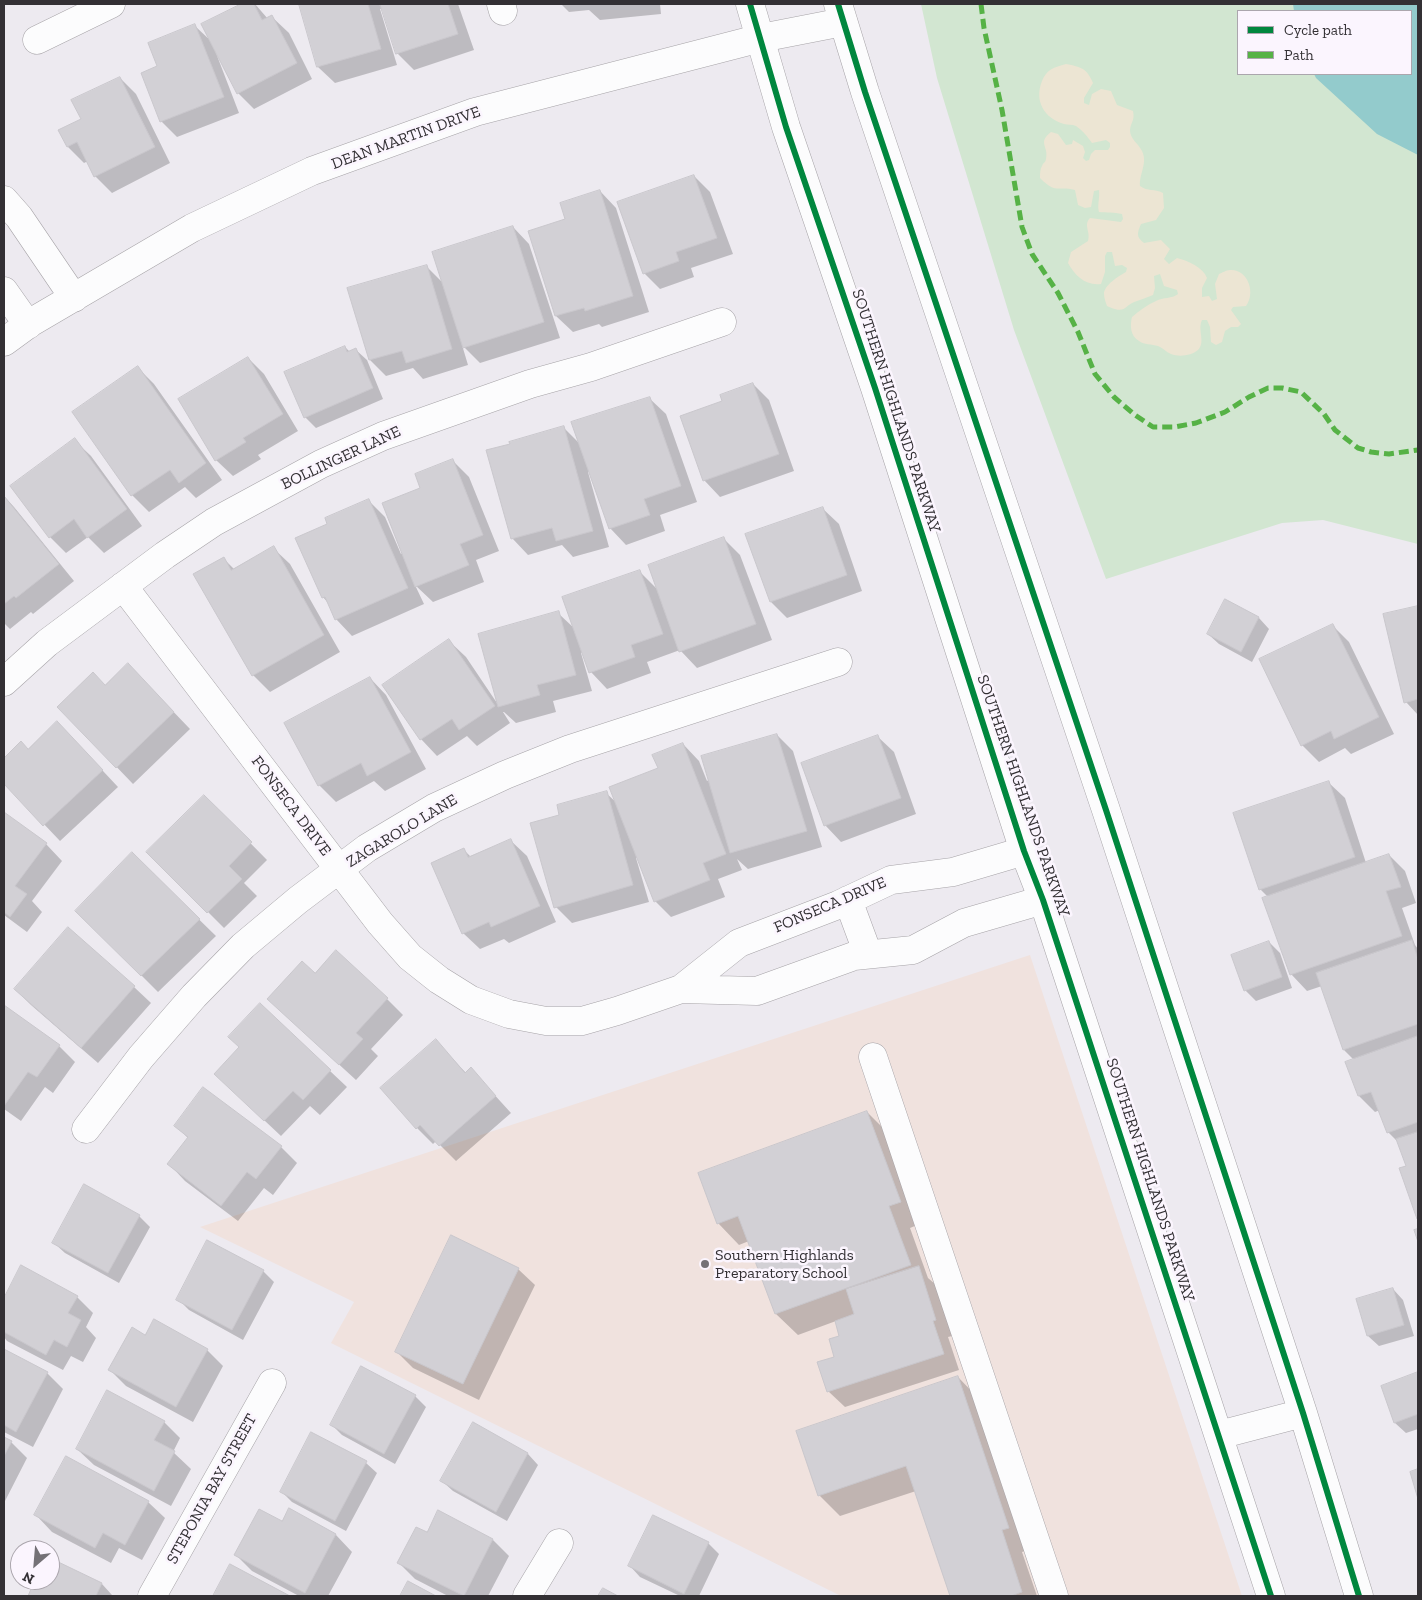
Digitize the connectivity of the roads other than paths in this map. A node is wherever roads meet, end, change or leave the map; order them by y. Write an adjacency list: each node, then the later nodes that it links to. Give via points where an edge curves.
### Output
1 (111, 4): 5 (street)
2 (750, 4): 4 (street, SOUTHERN HIGHLANDS PARKWAY)
3 (840, 13): 4 (street, DEAN MARTIN DRIVE); 24 (street, via 1109,820)
4 (761, 38): 8 (street, DEAN MARTIN DRIVE, via 475,112 312,171 192,228); 15 (street, SOUTHERN HIGHLANDS PARKWAY, via 786,127 875,388)
5 (37, 40)
6 (4, 200): 8 (street)
7 (4, 291): 10 (street)
8 (74, 298): 10 (street, DEAN MARTIN DRIVE)
9 (722, 322): 12 (street, BOLLINGER LANE, via 383,436 321,464 214,522)
10 (28, 325): 11 (street, DEAN MARTIN DRIVE)
11 (4, 342)
12 (123, 586): 14 (street, BOLLINGER LANE, via 47,643); 16 (street, FONSECA DRIVE)
13 (838, 662): 16 (street, ZAGAROLO LANE, via 570,749 505,775 434,808 367,848)
14 (4, 682)
15 (1024, 851): 17 (street, FONSECA DRIVE, via 953,872 890,880); 18 (street, SOUTHERN HIGHLANDS PARKWAY)
16 (339, 869): 20 (street, FONSECA DRIVE, via 410,957 471,1000 509,1014 546,1021 582,1021); 22 (street, ZAGAROLO LANE, via 243,946 194,996 141,1057)
17 (848, 900): 19 (street); 20 (street, FONSECA DRIVE, via 739,943)
18 (1043, 900): 19 (street, FONSECA DRIVE, via 964,923 912,950); 25 (street, SOUTHERN HIGHLANDS PARKWAY)
19 (868, 954): 20 (street, FONSECA DRIVE, via 854,956 757,991)
20 (681, 989)
21 (873, 1057): 29 (street)
22 (86, 1129)
23 (272, 1383): 27 (street, STEPONIA BAY STREET)
24 (1302, 1413): 25 (street); 31 (street)
25 (1219, 1435): 30 (street, SOUTHERN HIGHLANDS PARKWAY)
26 (559, 1543): 28 (street)
27 (152, 1596)
28 (527, 1596)
29 (1054, 1596)
30 (1271, 1596)
31 (1359, 1596)

